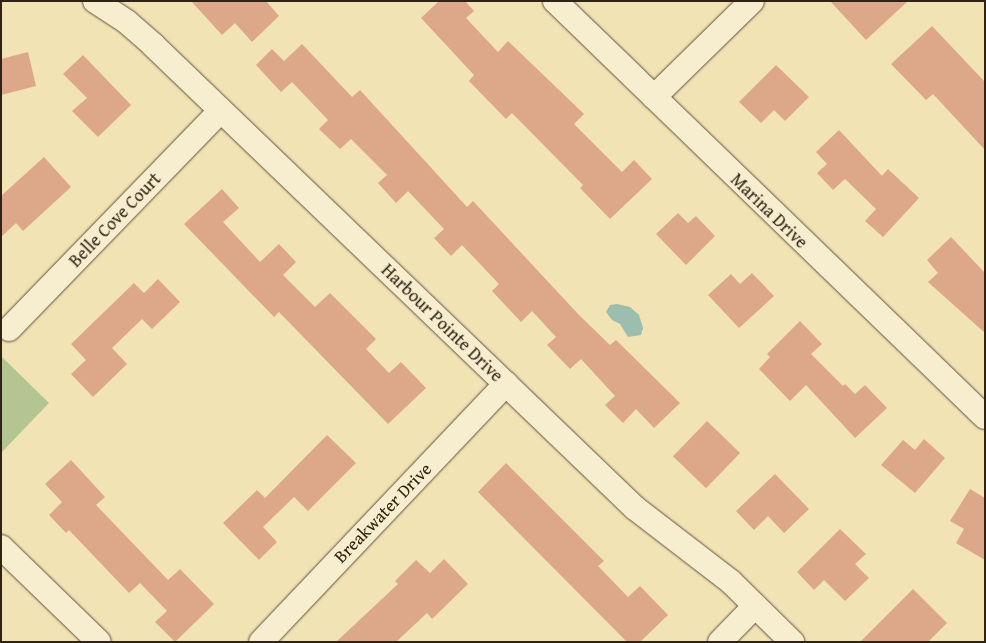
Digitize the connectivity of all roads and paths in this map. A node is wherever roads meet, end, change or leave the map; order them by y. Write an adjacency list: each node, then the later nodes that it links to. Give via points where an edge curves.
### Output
1 (95, 1): 5 (street, Harbour Pointe Drive, via 127,22)
2 (554, 1): 4 (street, Marina Drive)
3 (752, 1): 4 (street)
4 (654, 98): 8 (street, Marina Drive)
5 (220, 111): 6 (street, Belle Cove Court); 7 (street, Harbour Pointe Drive)
6 (9, 329)
7 (506, 384): 10 (street, Harbour Pointe Drive, via 635,508 731,582); 12 (street, Breakwater Drive)
8 (985, 417)
9 (1, 548): 11 (street)
10 (754, 606): 13 (street); 14 (street, Harbour Pointe Drive)
11 (99, 642)
12 (260, 642)
13 (720, 642)
14 (792, 642)

